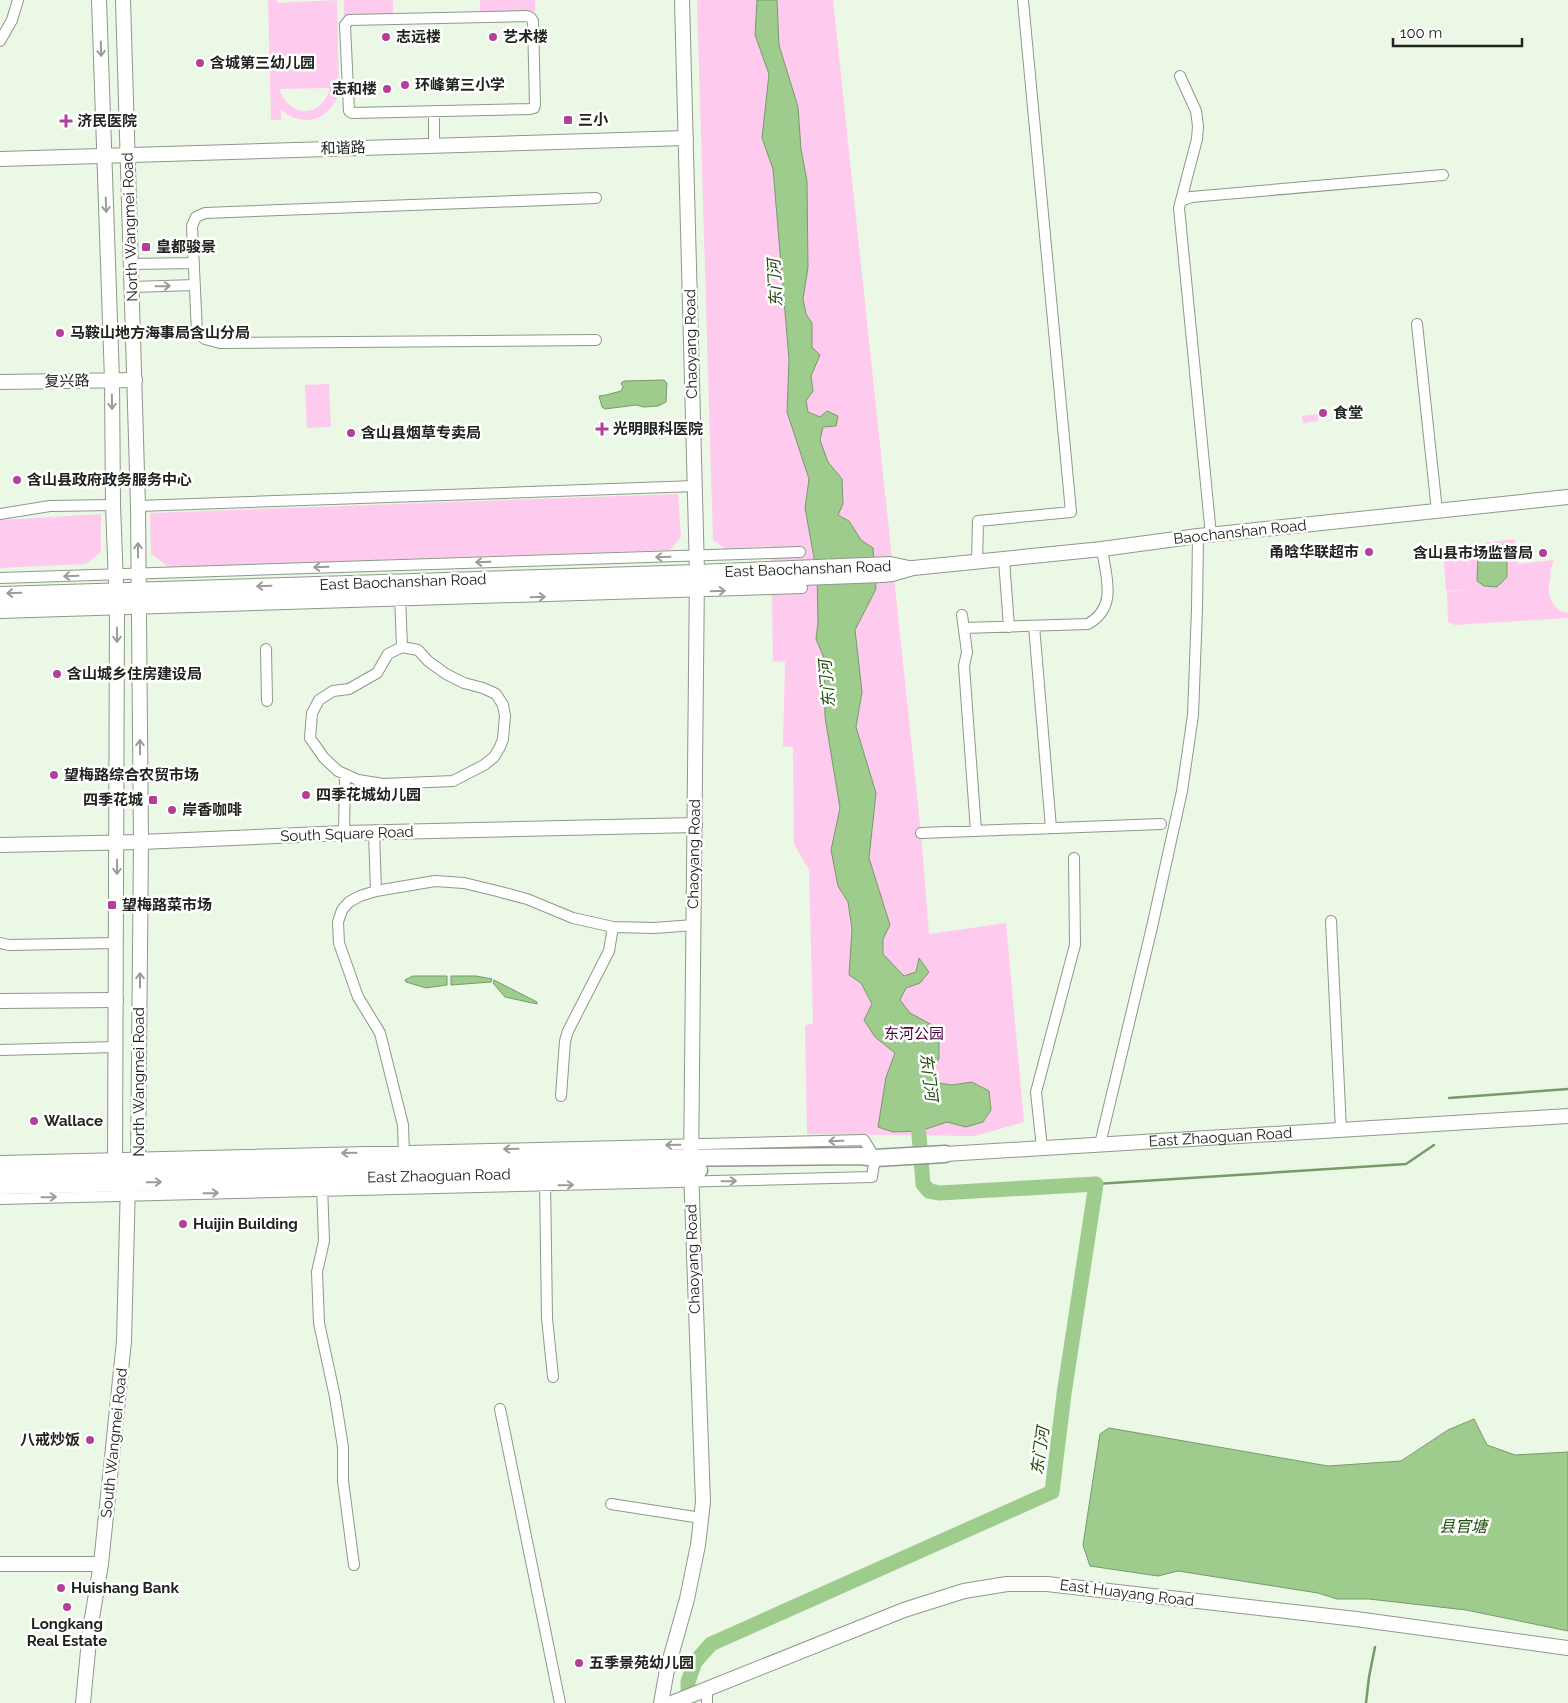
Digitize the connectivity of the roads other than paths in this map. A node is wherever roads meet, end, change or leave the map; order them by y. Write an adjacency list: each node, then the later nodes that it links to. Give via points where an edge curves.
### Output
1 (18, 0): 6 (street, via 12,20)
2 (100, 0): 11 (main road, North Wangmei Road, one-way to 11)
3 (123, 0): 12 (main road, North Wangmei Road)
4 (682, 0): 9 (main road, Chaoyang Road)
5 (1023, 1): 37 (street, via 1071,512 978,521)
6 (0, 40)
7 (1180, 76): 16 (street, via 1196,111 1198,126)
8 (434, 111): 8 (street, via 534,108 531,18 495,16 346,22 349,111); 10 (street)
9 (686, 138): 10 (main road, 和谐路); 26 (main road, Chaoyang Road)
10 (434, 145): 12 (main road, 和谐路)
11 (105, 156): 12 (main road, 和谐路); 13 (main road, 和谐路); 23 (main road, North Wangmei Road, one-way to 23)
12 (127, 156): 18 (main road, North Wangmei Road)
13 (0, 159)
14 (1443, 175): 16 (street, via 1191,197)
15 (596, 198): 17 (street, via 205,213 196,217 192,226)
16 (1182, 201): 32 (street, via 1179,208)
17 (194, 263): 18 (street); 19 (street)
18 (131, 264): 20 (main road, North Wangmei Road)
19 (195, 286): 20 (street, one-way to 19); 22 (street, via 197,333 220,343)
20 (132, 287): 24 (main road, North Wangmei Road)
21 (1417, 324): 30 (street)
22 (596, 340)
23 (112, 380): 24 (main road, 复兴路); 25 (main road, 复兴路); 28 (main road, North Wangmei Road, one-way to 28)
24 (135, 380): 29 (main road, North Wangmei Road)
25 (0, 382)
26 (695, 486): 29 (street); 35 (main road, Chaoyang Road)
27 (1568, 497): 30 (main road, Baochanshan Road)
28 (113, 505): 31 (street, via 50,506); 40 (main road, North Wangmei Road)
29 (138, 506): 39 (main road, North Wangmei Road, one-way to 29)
30 (1437, 511): 32 (main road, Baochanshan Road)
31 (0, 514)
32 (1205, 535): 33 (main road, Baochanshan Road); 82 (street, via 1197,609 1192,715 1182,791)
33 (1102, 549): 36 (main road, Baochanshan Road); 52 (street, via 1108,592 1103,611 1097,619 1088,624)
34 (800, 552): 35 (street)
35 (697, 556): 39 (street, one-way to 39); 42 (main road, Chaoyang Road)
36 (1004, 560): 37 (main road, Baochanshan Road); 51 (street)
37 (977, 562): 38 (main road, Baochanshan Road)
38 (913, 568): 42 (main road, East Baochanshan Road, via 892,574 882,570)
39 (138, 573): 40 (street); 47 (main road, North Wangmei Road)
40 (116, 574): 41 (street, one-way to 41); 46 (main road, North Wangmei Road)
41 (0, 578)
42 (697, 582): 43 (street, one-way to 43); 44 (main road, East Baochanshan Road); 44 (street, one-way to 42); 59 (main road, Chaoyang Road)
43 (802, 588)
44 (400, 592): 47 (main road, East Baochanshan Road); 54 (street)
45 (0, 594): 46 (main road, East Baochanshan Road, one-way to 45)
46 (117, 600): 47 (main road, East Baochanshan Road); 48 (main road, East Baochanshan Road); 49 (street); 65 (main road, North Wangmei Road, one-way to 65)
47 (138, 600): 66 (main road, North Wangmei Road, one-way to 47)
48 (0, 605)
49 (0, 613)
50 (962, 615): 53 (street)
51 (1010, 626): 52 (street); 53 (street)
52 (1034, 626): 60 (street)
53 (964, 628): 61 (street)
54 (402, 647): 57 (street, via 388,654 377,673 319,700 312,713 310,738 324,758); 57 (street, via 418,650 446,674 464,683 496,694 503,705 504,716 500,747 484,765 454,781 383,784)
55 (266, 649): 56 (street)
56 (267, 701)
57 (345, 774): 64 (street)
58 (1161, 824): 60 (street)
59 (695, 825): 62 (main road, South Square Road); 71 (main road, Chaoyang Road)
60 (1051, 828): 61 (street)
61 (976, 831): 63 (street)
62 (374, 833): 64 (main road, South Square Road); 69 (street)
63 (921, 833)
64 (344, 834): 66 (main road, South Square Road)
65 (117, 842): 66 (main road, South Square Road); 67 (main road, South Square Road); 74 (main road, North Wangmei Road, one-way to 74)
66 (141, 842): 88 (main road, North Wangmei Road, one-way to 66)
67 (0, 845)
68 (1074, 858): 83 (street, via 1075,945 1036,1092)
69 (376, 891): 72 (street, via 435,881 464,883 527,899 573,918); 85 (street, via 349,902 342,910 338,922 340,943 358,997 380,1033 403,1126)
70 (1331, 921): 81 (street)
71 (694, 925): 72 (street); 89 (main road, Chaoyang Road)
72 (613, 927): 79 (street, via 609,951 568,1031)
73 (0, 943): 74 (street)
74 (116, 943): 75 (main road, North Wangmei Road)
75 (116, 1000): 76 (main road); 77 (main road, North Wangmei Road)
76 (0, 1002)
77 (116, 1047): 78 (street); 87 (main road, North Wangmei Road)
78 (0, 1050)
79 (561, 1096)
80 (1568, 1116): 81 (main road, East Zhaoguan Road)
81 (1341, 1130): 82 (main road, East Zhaoguan Road)
82 (1100, 1144): 83 (main road, East Zhaoguan Road)
83 (1042, 1148): 84 (main road, East Zhaoguan Road)
84 (945, 1154): 86 (main road, East Zhaoguan Road)
85 (404, 1157): 88 (street, one-way to 88); 89 (street, one-way to 85); 90 (main road, East Zhaoguan Road); 91 (main road, East Zhaoguan Road)
86 (874, 1158): 89 (main road, East Zhaoguan Road); 89 (street, one-way to 86, via 872,1178)
87 (116, 1163): 88 (main road, East Zhaoguan Road); 92 (main road, East Zhaoguan Road); 93 (main road, North Wangmei Road)
88 (138, 1163): 91 (main road, East Zhaoguan Road); 93 (main road, North Wangmei Road)
89 (691, 1164): 90 (main road, East Zhaoguan Road); 90 (street, one-way to 89); 97 (main road, Chaoyang Road)
90 (545, 1172): 91 (main road, East Zhaoguan Road); 94 (street, via 547,1318)
91 (322, 1178): 93 (main road, East Zhaoguan Road, one-way to 91); 100 (street, via 324,1241 317,1272 319,1323 343,1447 343,1481)
92 (3, 1179): 93 (main road, East Zhaoguan Road, one-way to 93)
93 (128, 1189): 99 (main road, South Wangmei Road, via 124,1341)
94 (553, 1377)
95 (500, 1409): 104 (street)
96 (611, 1504): 97 (street)
97 (701, 1518): 105 (main road, Chaoyang Road, via 687,1599)
98 (0, 1564): 99 (main road)
99 (101, 1564): 103 (main road, South Wangmei Road)
100 (354, 1565)
101 (1568, 1648): 102 (main road, East Huayang Road, via 1356,1619 1047,1584 1007,1584 973,1590 904,1610)
102 (705, 1694): 106 (main road, East Huayang Road)
103 (83, 1703)
104 (560, 1703)
105 (661, 1703)
106 (672, 1703)

